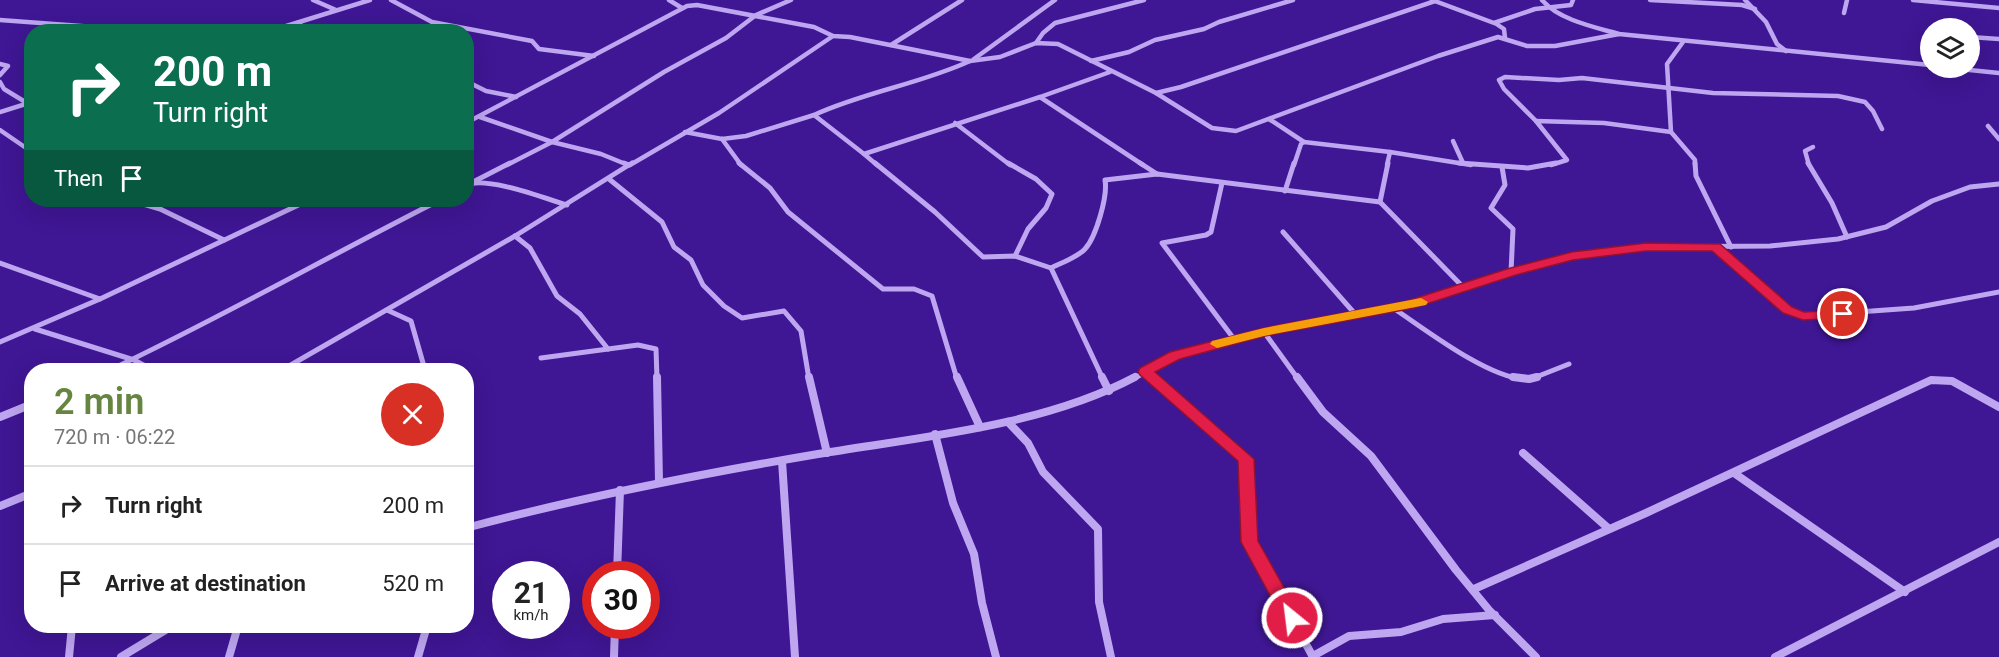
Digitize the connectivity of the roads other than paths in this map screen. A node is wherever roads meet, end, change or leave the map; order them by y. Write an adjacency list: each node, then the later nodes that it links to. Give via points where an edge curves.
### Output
1 (313, 0): 23 (street)
2 (370, 0): 23 (street)
3 (391, 0): 31 (street)
4 (669, 0): 20 (street)
5 (703, 0): 18 (street)
6 (791, 0): 25 (street)
7 (962, 0): 40 (street)
8 (1055, 0): 43 (street)
9 (1143, 0): 39 (street, via 1055,23)
10 (1293, 0): 44 (street)
11 (1542, 0): 19 (street)
12 (1573, 0): 19 (street, via 1571,5)
13 (1650, 0): 22 (street)
14 (1745, 0): 22 (street)
15 (1847, 0): 24 (street)
16 (1913, 0): 21 (street)
17 (1434, 1): 28 (street); 54 (street)
18 (701, 5): 20 (street); 25 (street)
19 (1548, 7): 28 (street); 33 (street)
20 (682, 8): 42 (street)
21 (1999, 8)
22 (1755, 9): 41 (street, via 1777,44)
23 (336, 10): 27 (street)
24 (1844, 12)
25 (756, 15): 34 (street, via 814,27); 74 (street, via 726,38)
26 (0, 20): 29 (street)
27 (297, 23): 30 (street)
28 (1494, 23): 35 (street, via 1504,29)
29 (61, 24)
30 (294, 24)
31 (443, 24)
32 (474, 30): 42 (street, via 532,41 539,49)
33 (1619, 34): 35 (street, via 1555,46 1527,46); 38 (street)
34 (833, 36): 40 (street); 69 (street)
35 (1505, 38): 62 (street, via 1457,50)
36 (1980, 38): 37 (street)
37 (1999, 39)
38 (1683, 42): 41 (street); 53 (street, via 1667,64)
39 (1036, 43): 43 (street, via 1000,57); 44 (street, via 1065,45)
40 (890, 45): 43 (street)
41 (1787, 51): 46 (street)
42 (594, 56): 55 (street)
43 (972, 60): 60 (street, via 941,74 838,104)
44 (1091, 61): 48 (street)
45 (0, 64): 50 (street, via 8,66)
46 (1920, 64)
47 (1980, 71): 49 (street)
48 (1110, 72): 54 (street); 56 (street)
49 (1999, 73)
50 (0, 75)
51 (0, 82): 57 (street, via 4,89)
52 (474, 85): 55 (street)
53 (1668, 88): 64 (street, via 1582,78 1499,80); 67 (street, via 1859,100 1868,104); 70 (street)
54 (1156, 93): 62 (street, via 1220,130 1240,130)
55 (517, 97): 61 (street)
56 (1040, 97): 65 (street); 83 (street)
57 (24, 99)
58 (24, 104): 59 (street)
59 (0, 112)
60 (814, 115): 71 (street, via 746,136); 79 (street)
61 (480, 117): 63 (street); 74 (street)
62 (1269, 119): 75 (street)
63 (474, 120)
64 (1536, 121): 70 (street, via 1594,122); 82 (street, via 1567,160 1533,167)
65 (955, 123): 79 (street); 101 (street, via 1052,194 1048,209 1025,232)
66 (1988, 126): 72 (street)
67 (1882, 129)
68 (0, 130): 76 (street)
69 (685, 132): 71 (street); 81 (street)
70 (1671, 132): 100 (street, via 1695,160 1696,176)
71 (722, 139): 129 (street, via 788,212 883,289 914,289 932,296 957,378)
72 (1999, 139)
73 (1454, 141): 80 (street)
74 (552, 142): 81 (street); 85 (street)
75 (1304, 142): 78 (street); 89 (street)
76 (24, 146)
77 (1813, 147): 97 (street, via 1805,151 1806,159)
78 (1390, 152): 80 (street); 90 (street)
79 (864, 154): 101 (street, via 982,257)
80 (1462, 163): 82 (street)
81 (629, 165): 84 (street)
82 (1502, 167): 104 (street, via 1505,184 1491,208 1513,229)
83 (1156, 174): 87 (street); 103 (street, via 1106,180 1100,216 1085,249)
84 (609, 179): 91 (street); 131 (street, via 662,222 674,247 691,260 704,285 724,306 742,318 784,311 801,331)
85 (474, 181)
86 (474, 182): 91 (street, via 518,189)
87 (1222, 183): 89 (street); 113 (street, via 1211,232 1162,243)
88 (1999, 184): 97 (street, via 1970,187 1932,201 1886,227)
89 (1285, 191): 90 (street)
90 (1380, 202): 105 (street)
91 (567, 205): 96 (street)
92 (153, 207): 98 (street)
93 (294, 207): 98 (street)
94 (427, 207): 117 (street)
95 (1282, 232): 110 (street)
96 (515, 236): 109 (street); 115 (street, via 530,248 557,296 580,314)
97 (1847, 237): 100 (street)
98 (224, 240): 107 (street)
99 (1715, 247): 100 (street); 104 (street, via 1646,247 1577,255); 106 (street, via 1777,303 1803,316 1914,308)
100 (1731, 247)
101 (1015, 256): 103 (street)
102 (0, 263): 107 (street)
103 (1051, 268): 124 (street)
104 (1511, 272): 105 (street)
105 (1464, 288): 108 (street)
106 (1999, 292)
107 (100, 299): 111 (street)
108 (1393, 308): 110 (street); 122 (street, via 1478,362 1517,378 1529,380)
109 (387, 310): 120 (street); 121 (street, via 411,321)
110 (1356, 315): 112 (street)
111 (35, 329): 114 (street); 117 (street)
112 (1264, 332): 113 (street); 143 (street, via 1323,412 1371,456 1455,570)
113 (1234, 339): 123 (street, via 1175,356)
114 (0, 342)
115 (608, 349): 116 (street); 135 (street, via 638,345 656,349)
116 (542, 358)
117 (134, 360): 118 (street); 119 (street)
118 (127, 363)
119 (140, 363)
120 (294, 363)
121 (423, 363)
122 (1569, 364)
123 (1146, 372): 124 (street); 151 (street, via 1246,459 1249,542)
124 (1109, 391): 128 (street)
125 (24, 407): 127 (street)
126 (1999, 407): 134 (street, via 1952,381 1931,380)
127 (0, 417)
128 (1008, 422): 129 (street); 159 (street, via 1028,443 1043,472 1098,529 1099,602)
129 (980, 427): 130 (street)
130 (935, 434): 131 (street); 158 (street, via 953,503 974,554)
131 (827, 453): 133 (street)
132 (1523, 453): 140 (street)
133 (782, 461): 135 (street); 157 (street)
134 (1734, 473): 140 (street); 144 (street)
135 (659, 482): 136 (street)
136 (620, 490): 139 (street); 142 (street)
137 (24, 496): 138 (street)
138 (0, 506)
139 (474, 526)
140 (1608, 528): 143 (street)
141 (1999, 542): 144 (street)
142 (617, 561)
143 (1474, 589): 145 (street)
144 (1905, 592): 161 (street)
145 (1495, 615): 151 (street, via 1443,619 1401,632 1348,636); 160 (street)
146 (71, 633): 152 (street)
147 (160, 633): 153 (street)
148 (236, 633): 154 (street)
149 (425, 633): 155 (street)
150 (615, 639): 156 (street)
151 (1313, 656)
152 (69, 657)
153 (121, 657)
154 (229, 657)
155 (418, 657)
156 (614, 657)
157 (795, 657)
158 (996, 657)
159 (1111, 657)
160 (1536, 657)
161 (1775, 657)

